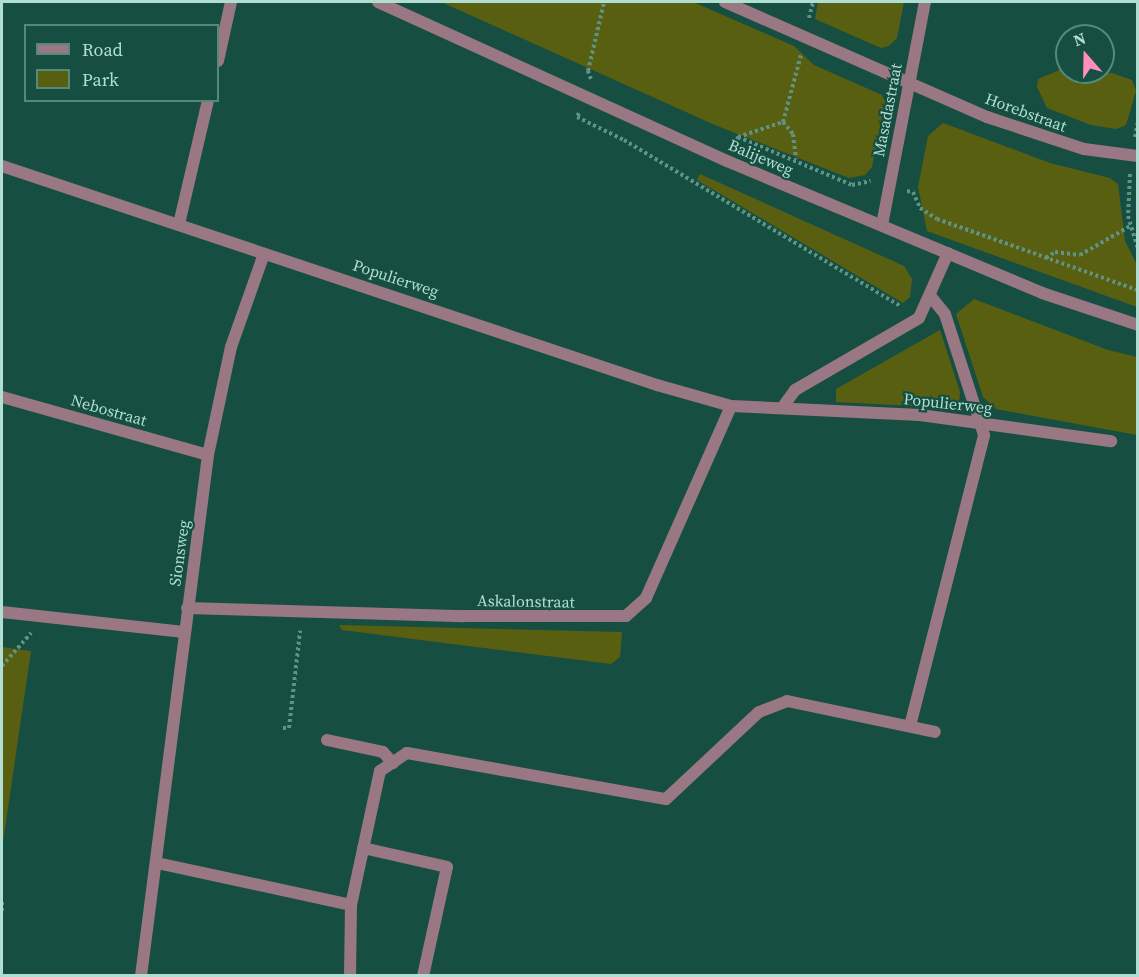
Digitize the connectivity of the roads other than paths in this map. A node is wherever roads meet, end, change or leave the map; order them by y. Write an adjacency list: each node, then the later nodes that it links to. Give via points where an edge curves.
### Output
1 (231, 2): 5 (street)
2 (378, 2): 11 (street, Balijeweg, via 727,161)
3 (725, 2): 6 (street)
4 (925, 2): 6 (street, Masadastraat)
5 (219, 56)
6 (909, 81): 8 (street, Horebstraat, via 1040,136 1084,149); 11 (street, Masadastraat)
7 (208, 102): 10 (street)
8 (1135, 156)
9 (2, 166): 10 (street, Populierweg)
10 (179, 224): 13 (street, Populierweg)
11 (882, 225): 12 (street, Balijeweg)
12 (948, 253): 14 (street); 15 (street, Balijeweg, via 1042,293)
13 (264, 254): 17 (street, Populierweg); 21 (street, Sionsweg, via 231,347)
14 (931, 297): 18 (street, via 919,318 795,390); 19 (street, via 945,314)
15 (1137, 325)
16 (2, 397): 21 (street, Nebostraat)
17 (732, 406): 18 (street, Populierweg); 22 (street, Askalonstraat, via 646,598 626,616)
18 (782, 408): 19 (street, Populierweg)
19 (980, 421): 20 (street, Populierweg); 25 (street, via 984,435)
20 (1111, 441)
21 (208, 455): 22 (street, Sionsweg)
22 (187, 608): 24 (street, Sionsweg)
23 (2, 612): 24 (street)
24 (184, 632): 30 (street, Sionsweg)
25 (910, 726): 26 (street); 28 (street, via 788,701 759,712 666,798 407,753)
26 (935, 732)
27 (327, 740): 28 (street, via 383,752)
28 (393, 763): 29 (street, via 380,771)
29 (363, 848): 31 (street); 34 (street, via 447,867)
30 (157, 863): 31 (street); 32 (street, Sionsweg)
31 (351, 905): 33 (street)
32 (141, 975)
33 (350, 975)
34 (423, 975)

